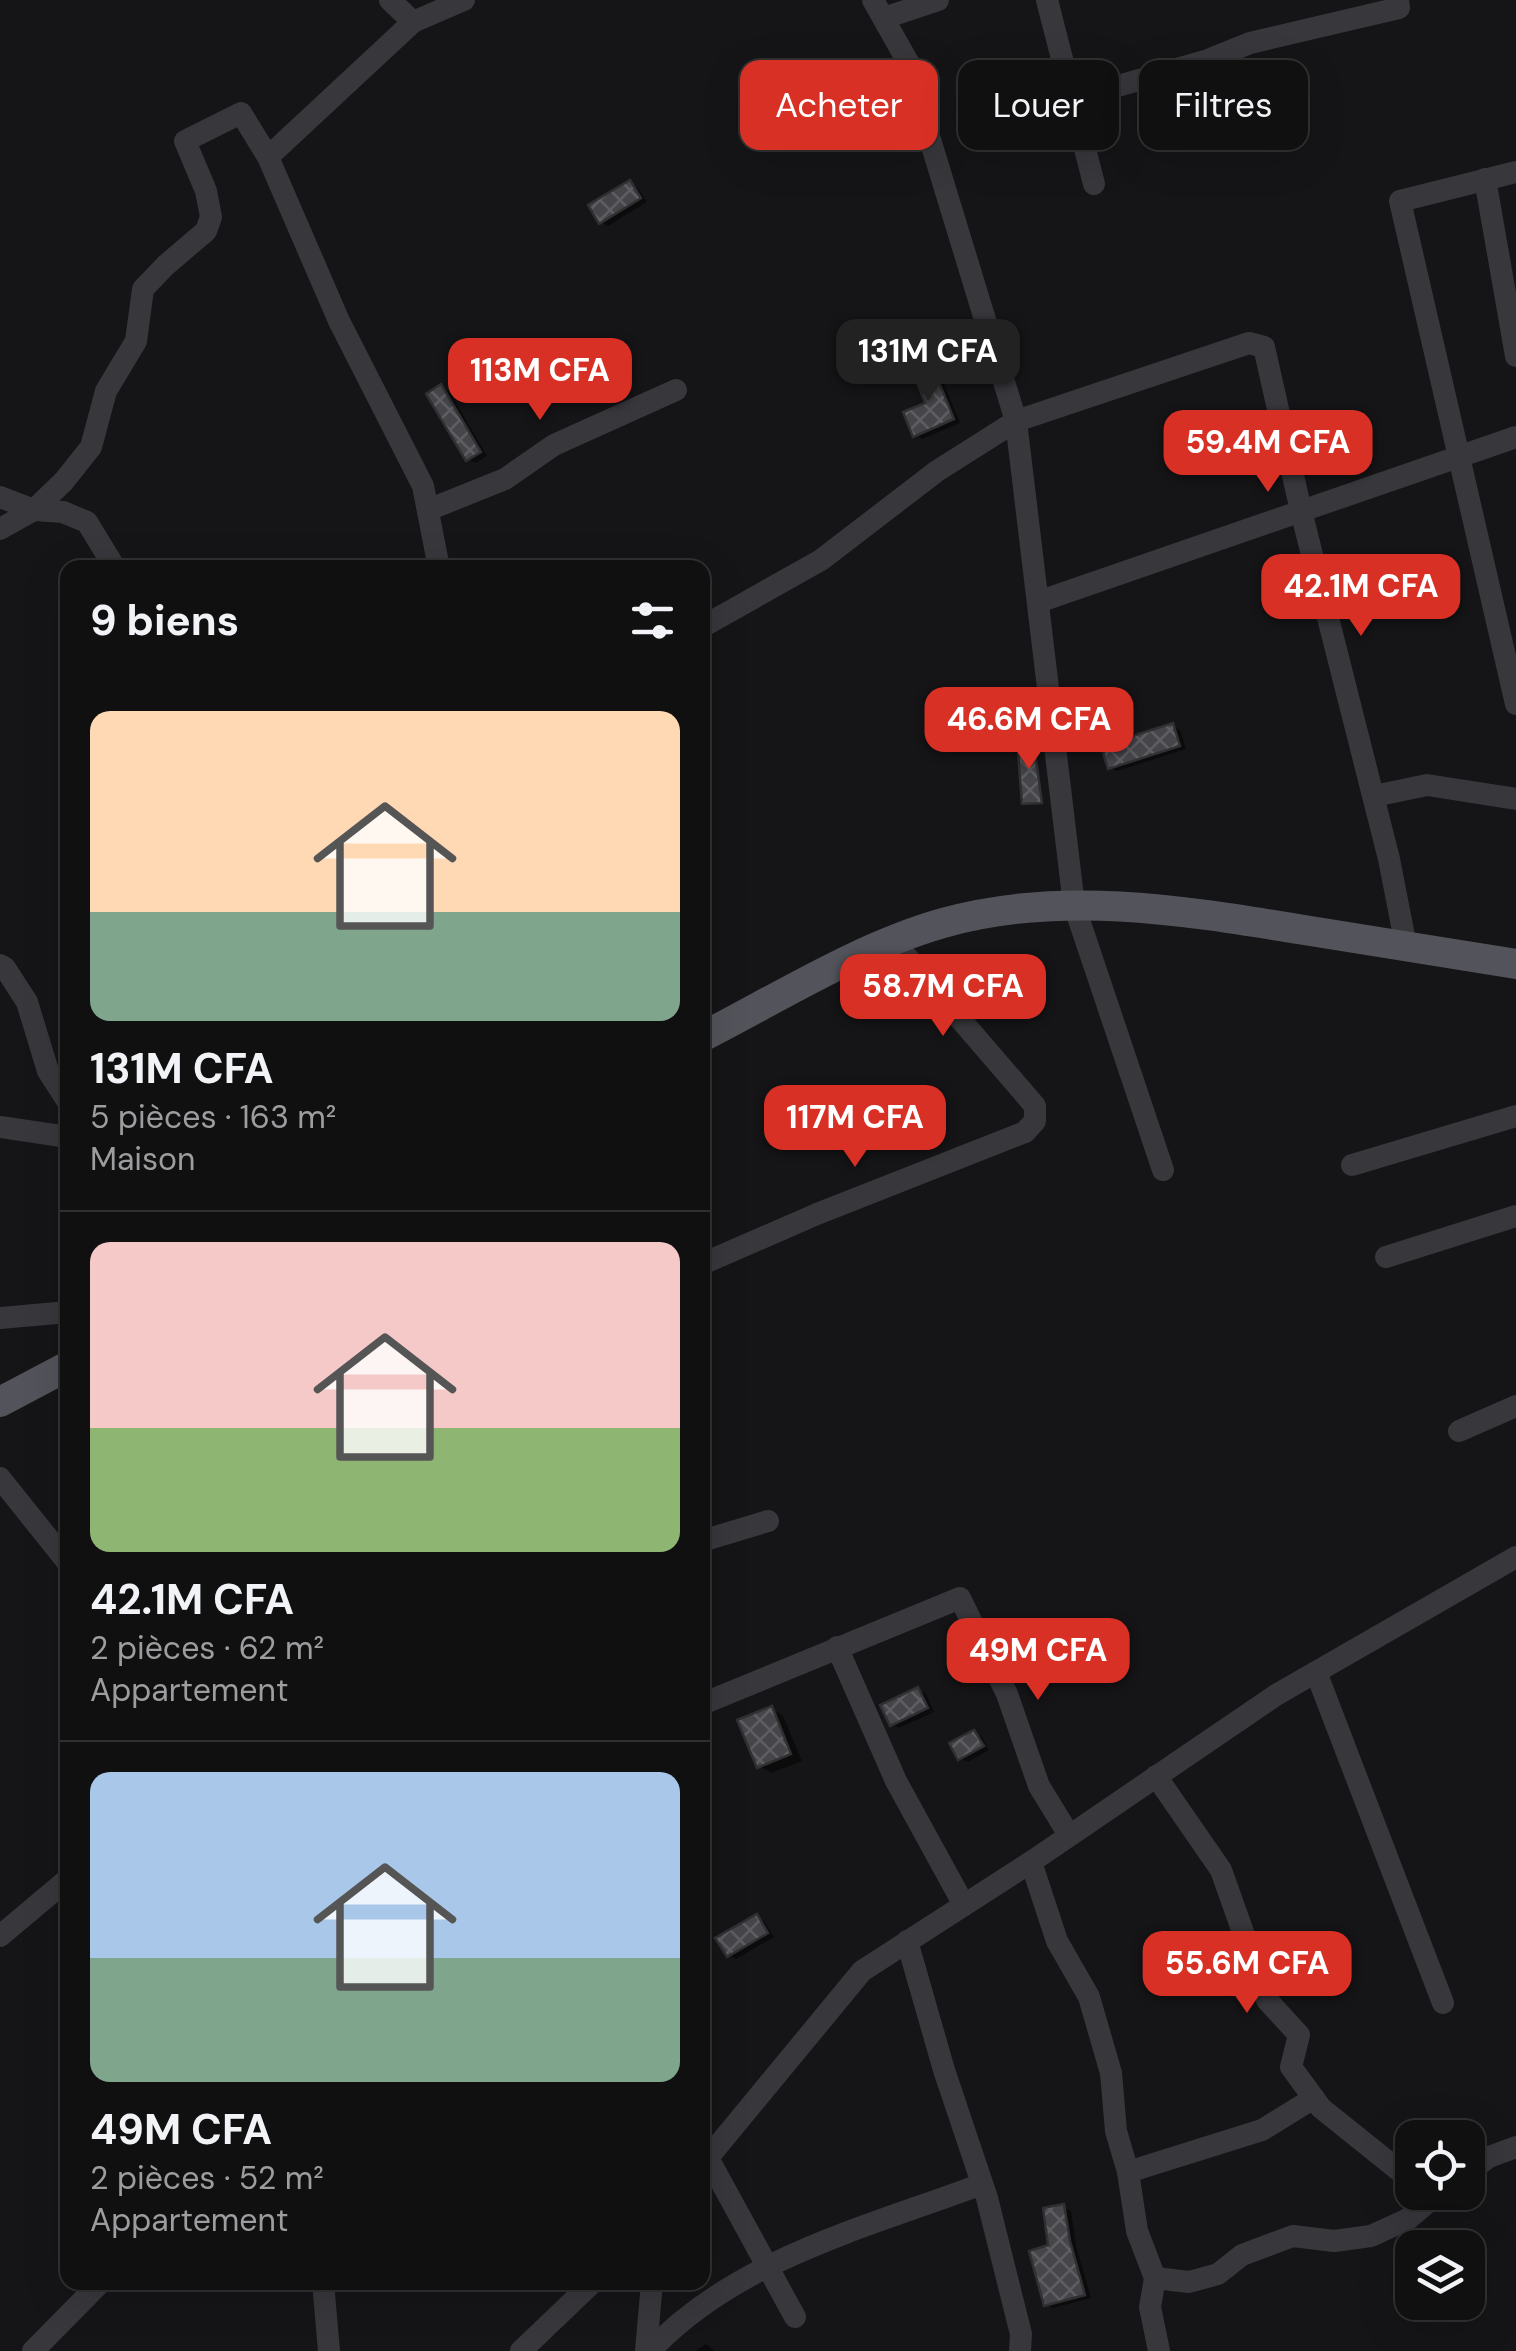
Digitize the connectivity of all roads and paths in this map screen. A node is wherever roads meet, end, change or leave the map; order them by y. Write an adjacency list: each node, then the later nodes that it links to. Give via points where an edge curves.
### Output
1 (390, 0): 7 (street)
2 (464, 0): 7 (street)
3 (938, 0): 6 (street)
4 (1047, 0): 8 (street)
5 (1398, 0): 9 (street, via 1399,8 1250,43)
6 (878, 9): 17 (street, via 914,70)
7 (413, 22): 11 (street)
8 (1063, 60)
9 (1119, 86)
10 (1086, 150): 14 (street)
11 (268, 158): 21 (street, via 241,113 185,141 206,191 206,231 143,289 136,340 106,391 91,447); 22 (street, via 339,321 423,486)
12 (1516, 172): 13 (street)
13 (1485, 180): 15 (street); 19 (street, via 1400,201)
14 (1094, 184)
15 (1516, 356)
16 (676, 390): 22 (street, via 554,445 505,479)
17 (1016, 421): 23 (street, via 1249,343 1264,347); 27 (street); 28 (street, via 937,471 821,560)
18 (1516, 437): 19 (street)
19 (1460, 456): 23 (street); 29 (street)
20 (0, 497): 21 (street)
21 (34, 510): 24 (street); 25 (street, via 87,522)
22 (428, 510): 26 (street)
23 (1301, 511): 27 (street); 30 (street)
24 (0, 529)
25 (110, 560)
26 (437, 560)
27 (1038, 602): 32 (street)
28 (710, 622)
29 (1516, 704)
30 (1374, 796): 31 (street, via 1427,785); 34 (street)
31 (1516, 799)
32 (1074, 905): 33 (main road, via 987,912); 34 (main road, via 1211,915); 43 (street)
33 (893, 941): 37 (main road); 46 (street, via 1035,1106 1036,1120 1025,1132)
34 (1406, 946): 35 (main road)
35 (1516, 964)
36 (0, 965): 38 (street, via 27,1002)
37 (710, 1033)
38 (60, 1090)
39 (1516, 1116): 42 (street)
40 (0, 1127): 41 (street)
41 (60, 1136)
42 (1352, 1166)
43 (1163, 1170)
44 (1516, 1216): 45 (street)
45 (1386, 1257)
46 (710, 1261)
47 (60, 1313): 48 (street)
48 (0, 1318)
49 (60, 1370): 50 (main road)
50 (0, 1402)
51 (1516, 1406): 52 (street)
52 (1459, 1431)
53 (0, 1478): 56 (street)
54 (768, 1521): 55 (street)
55 (710, 1539)
56 (60, 1553)
57 (1516, 1557): 59 (street)
58 (836, 1646): 60 (street); 62 (street, via 960,1598 1007,1694 1039,1786); 65 (street, via 896,1781)
59 (1316, 1672): 61 (street); 68 (street)
60 (710, 1701)
61 (1156, 1776): 62 (street); 69 (street, via 1222,1870 1267,2000 1300,2036 1292,2067)
62 (1069, 1835): 63 (street)
63 (1031, 1862): 65 (street); 75 (street, via 1057,1941 1089,1997)
64 (60, 1886): 66 (street)
65 (964, 1905): 67 (street)
66 (0, 1936)
67 (907, 1942): 71 (street, via 862,1971); 76 (street)
68 (1443, 2003)
69 (1314, 2098): 73 (street); 75 (street, via 1262,2130)
70 (1516, 2147): 72 (street)
71 (710, 2156)
72 (1485, 2160)
73 (1395, 2169)
74 (710, 2170): 78 (street)
75 (1128, 2172): 79 (street, via 1138,2232)
76 (982, 2184): 78 (street); 89 (street)
77 (1417, 2210): 79 (street, via 1372,2236 1293,2236 1242,2255 1218,2274 1190,2282)
78 (767, 2266): 84 (street); 88 (street, via 679,2320)
79 (1156, 2278): 90 (street, via 1150,2308)
80 (93, 2290): 85 (street)
81 (324, 2290): 86 (street)
82 (585, 2290): 87 (street)
83 (652, 2290): 88 (street)
84 (795, 2316)
85 (33, 2351)
86 (329, 2351)
87 (522, 2351)
88 (648, 2351)
89 (1020, 2351)
90 (1159, 2351)

